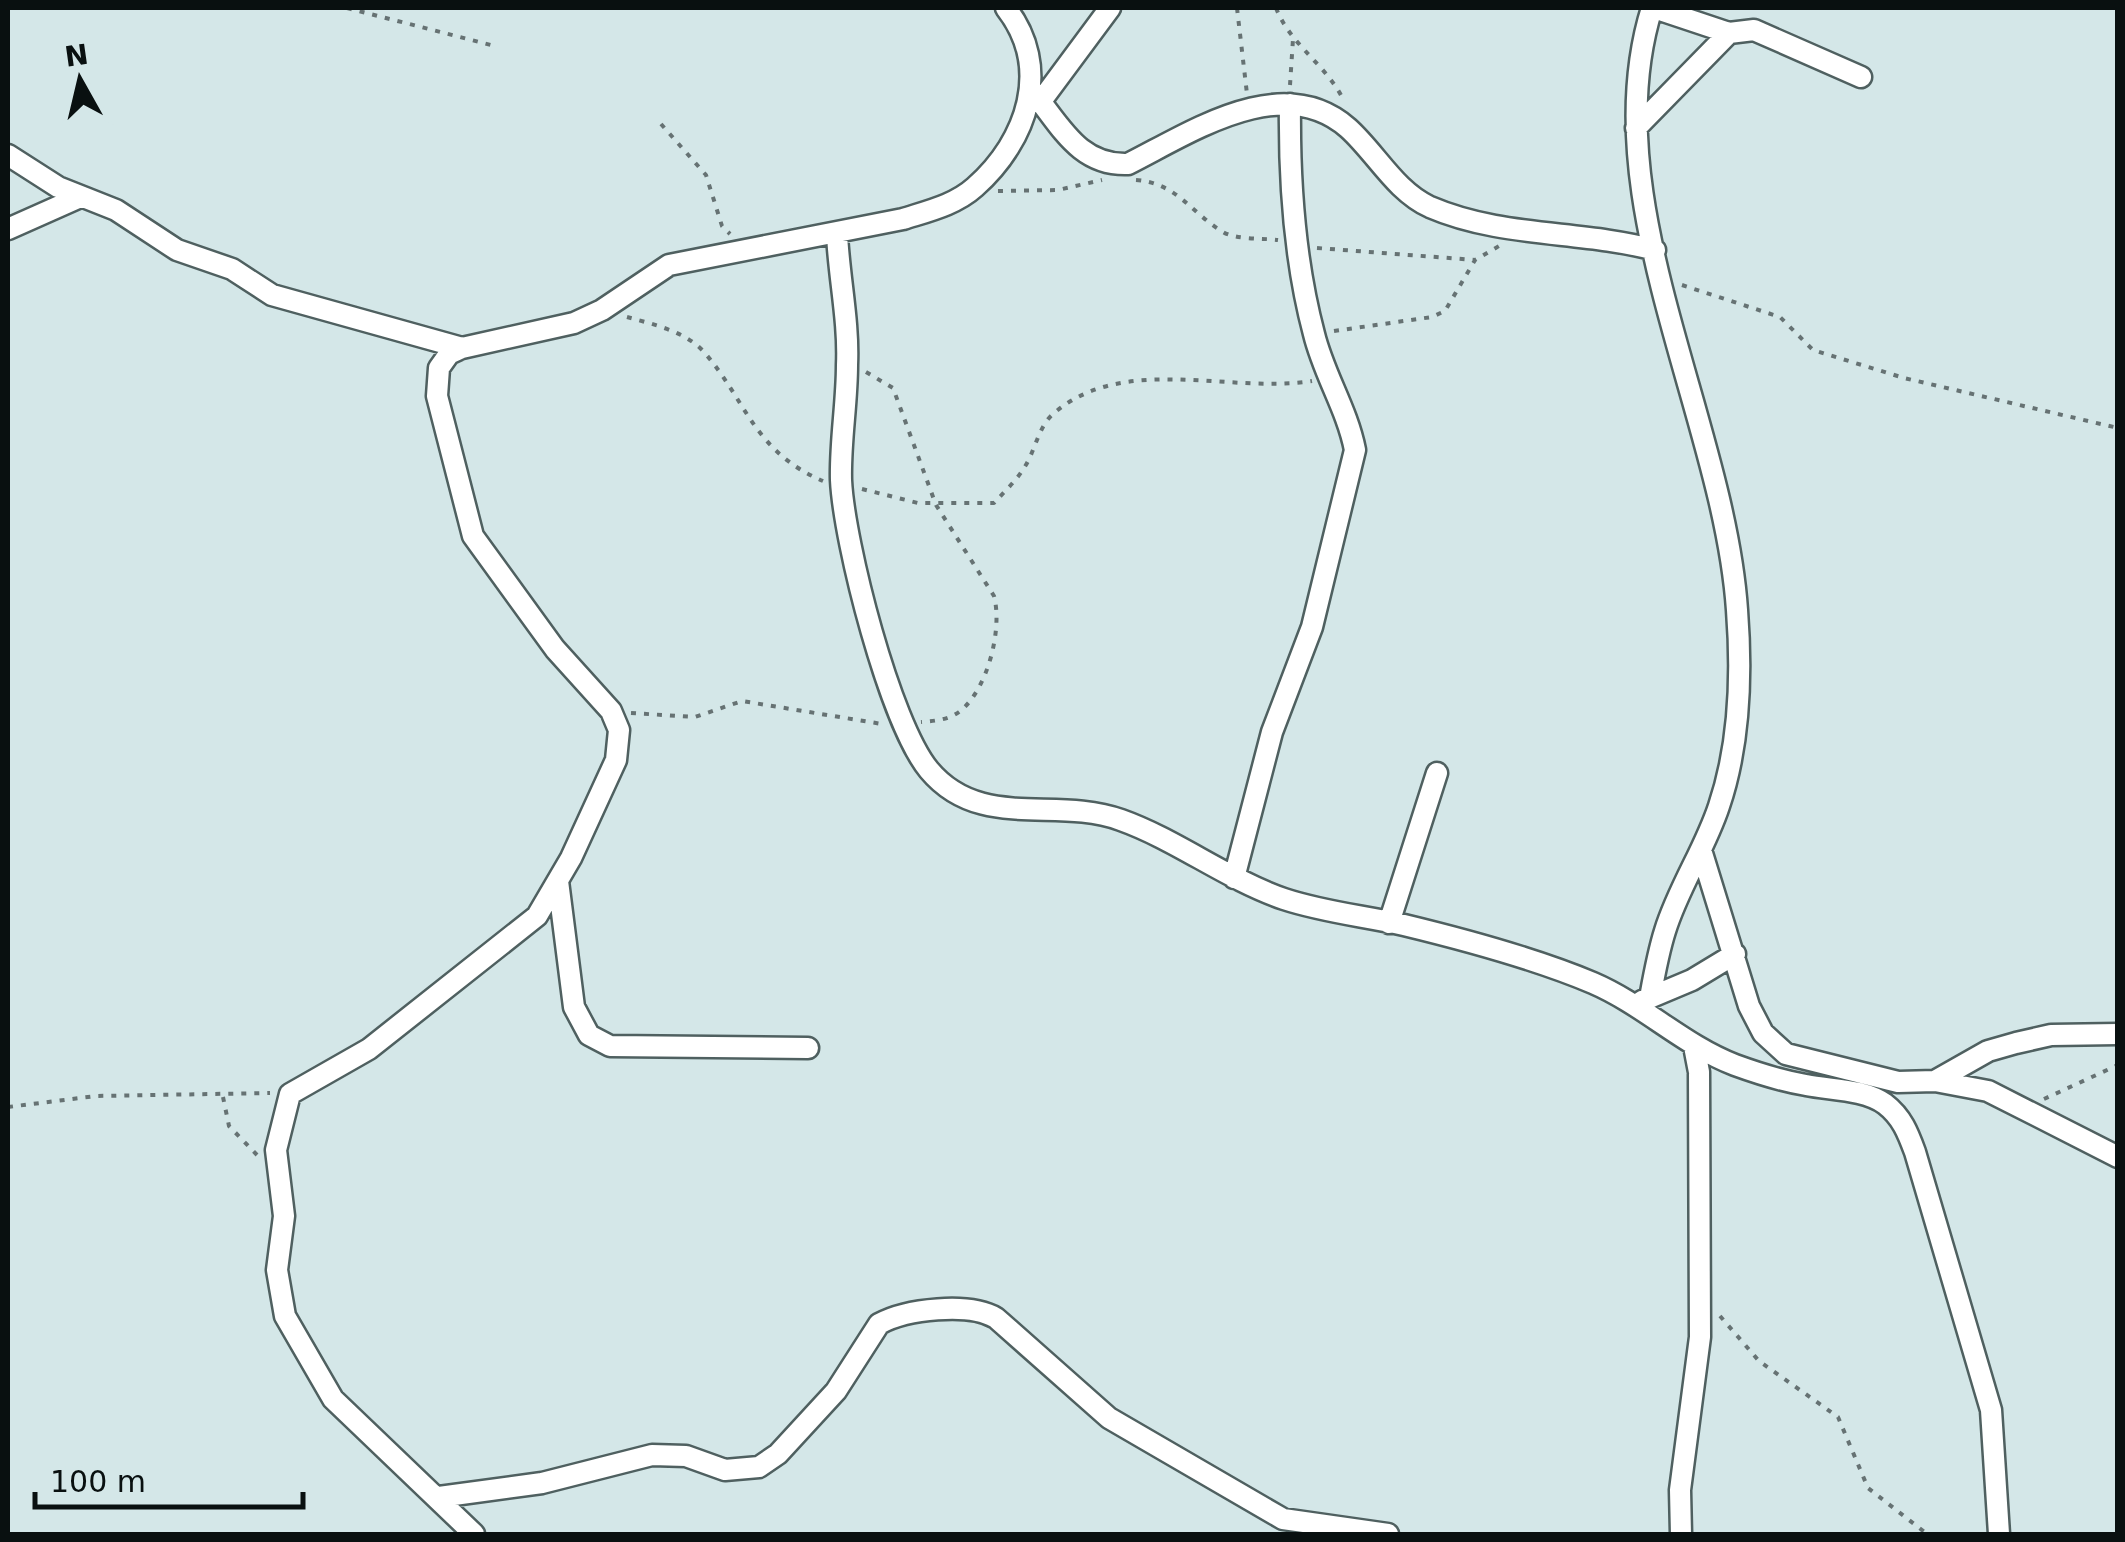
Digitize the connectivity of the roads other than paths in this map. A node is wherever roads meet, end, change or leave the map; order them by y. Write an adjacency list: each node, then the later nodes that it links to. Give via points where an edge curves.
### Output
1 (1006, 8): 6 (street, via 1028,44)
2 (1110, 8): 6 (street)
3 (1653, 8): 4 (street); 8 (street, via 1635,80)
4 (1728, 33): 5 (street, via 1754,30); 8 (street)
5 (1861, 77)
6 (1036, 96): 7 (street, via 1068,139 1112,165 1128,164 1247,108); 12 (street, via 973,189 941,208)
7 (1290, 104): 13 (street, via 1346,126 1428,206 1532,234 1608,238); 19 (street, via 1294,242 1313,334 1350,422 1354,450 1312,627 1272,732)
8 (1636, 128): 13 (street)
9 (8, 155): 10 (street)
10 (80, 197): 11 (street); 14 (street, via 116,210 177,250 232,269 272,296)
11 (8, 229)
12 (837, 234): 15 (street, via 668,264 609,306 561,327); 19 (street, via 848,366 846,524 866,609 905,724 928,769 976,805 1078,810 1121,820)
13 (1655, 250): 18 (street, via 1725,529 1738,608 1739,700 1731,760)
14 (424, 336): 15 (street); 16 (street)
15 (462, 348): 16 (street, via 449,354)
16 (438, 373): 20 (street, via 442,419 474,536 555,649 611,711 618,730 616,760)
17 (1437, 773): 21 (street)
18 (1701, 850): 22 (street); 23 (street)
19 (1234, 878): 21 (street, via 1282,898)
20 (558, 882): 26 (street, via 574,1007 589,1035 610,1046); 29 (street, via 537,916 370,1049 290,1094 276,1150 284,1216 277,1270 285,1316 334,1399)
21 (1389, 923): 23 (street)
22 (1736, 954): 23 (street); 27 (street, via 1749,1006 1763,1033 1786,1054 1898,1082)
23 (1643, 1001): 25 (street)
24 (2118, 1034): 27 (street, via 2016,1042)
25 (1694, 1046): 32 (street, via 1700,1337 1680,1490); 33 (street, via 1774,1078 1870,1097 1905,1124 1991,1410)
26 (808, 1048)
27 (1935, 1080): 28 (street, via 1988,1091)
28 (2118, 1157)
29 (439, 1497): 30 (street); 31 (street, via 542,1483 652,1455 686,1456 725,1470 759,1467 836,1390 879,1324 920,1313 976,1311 996,1318 1109,1418 1283,1520)
30 (474, 1534)
31 (1388, 1534)
32 (1681, 1534)
33 (1999, 1534)

